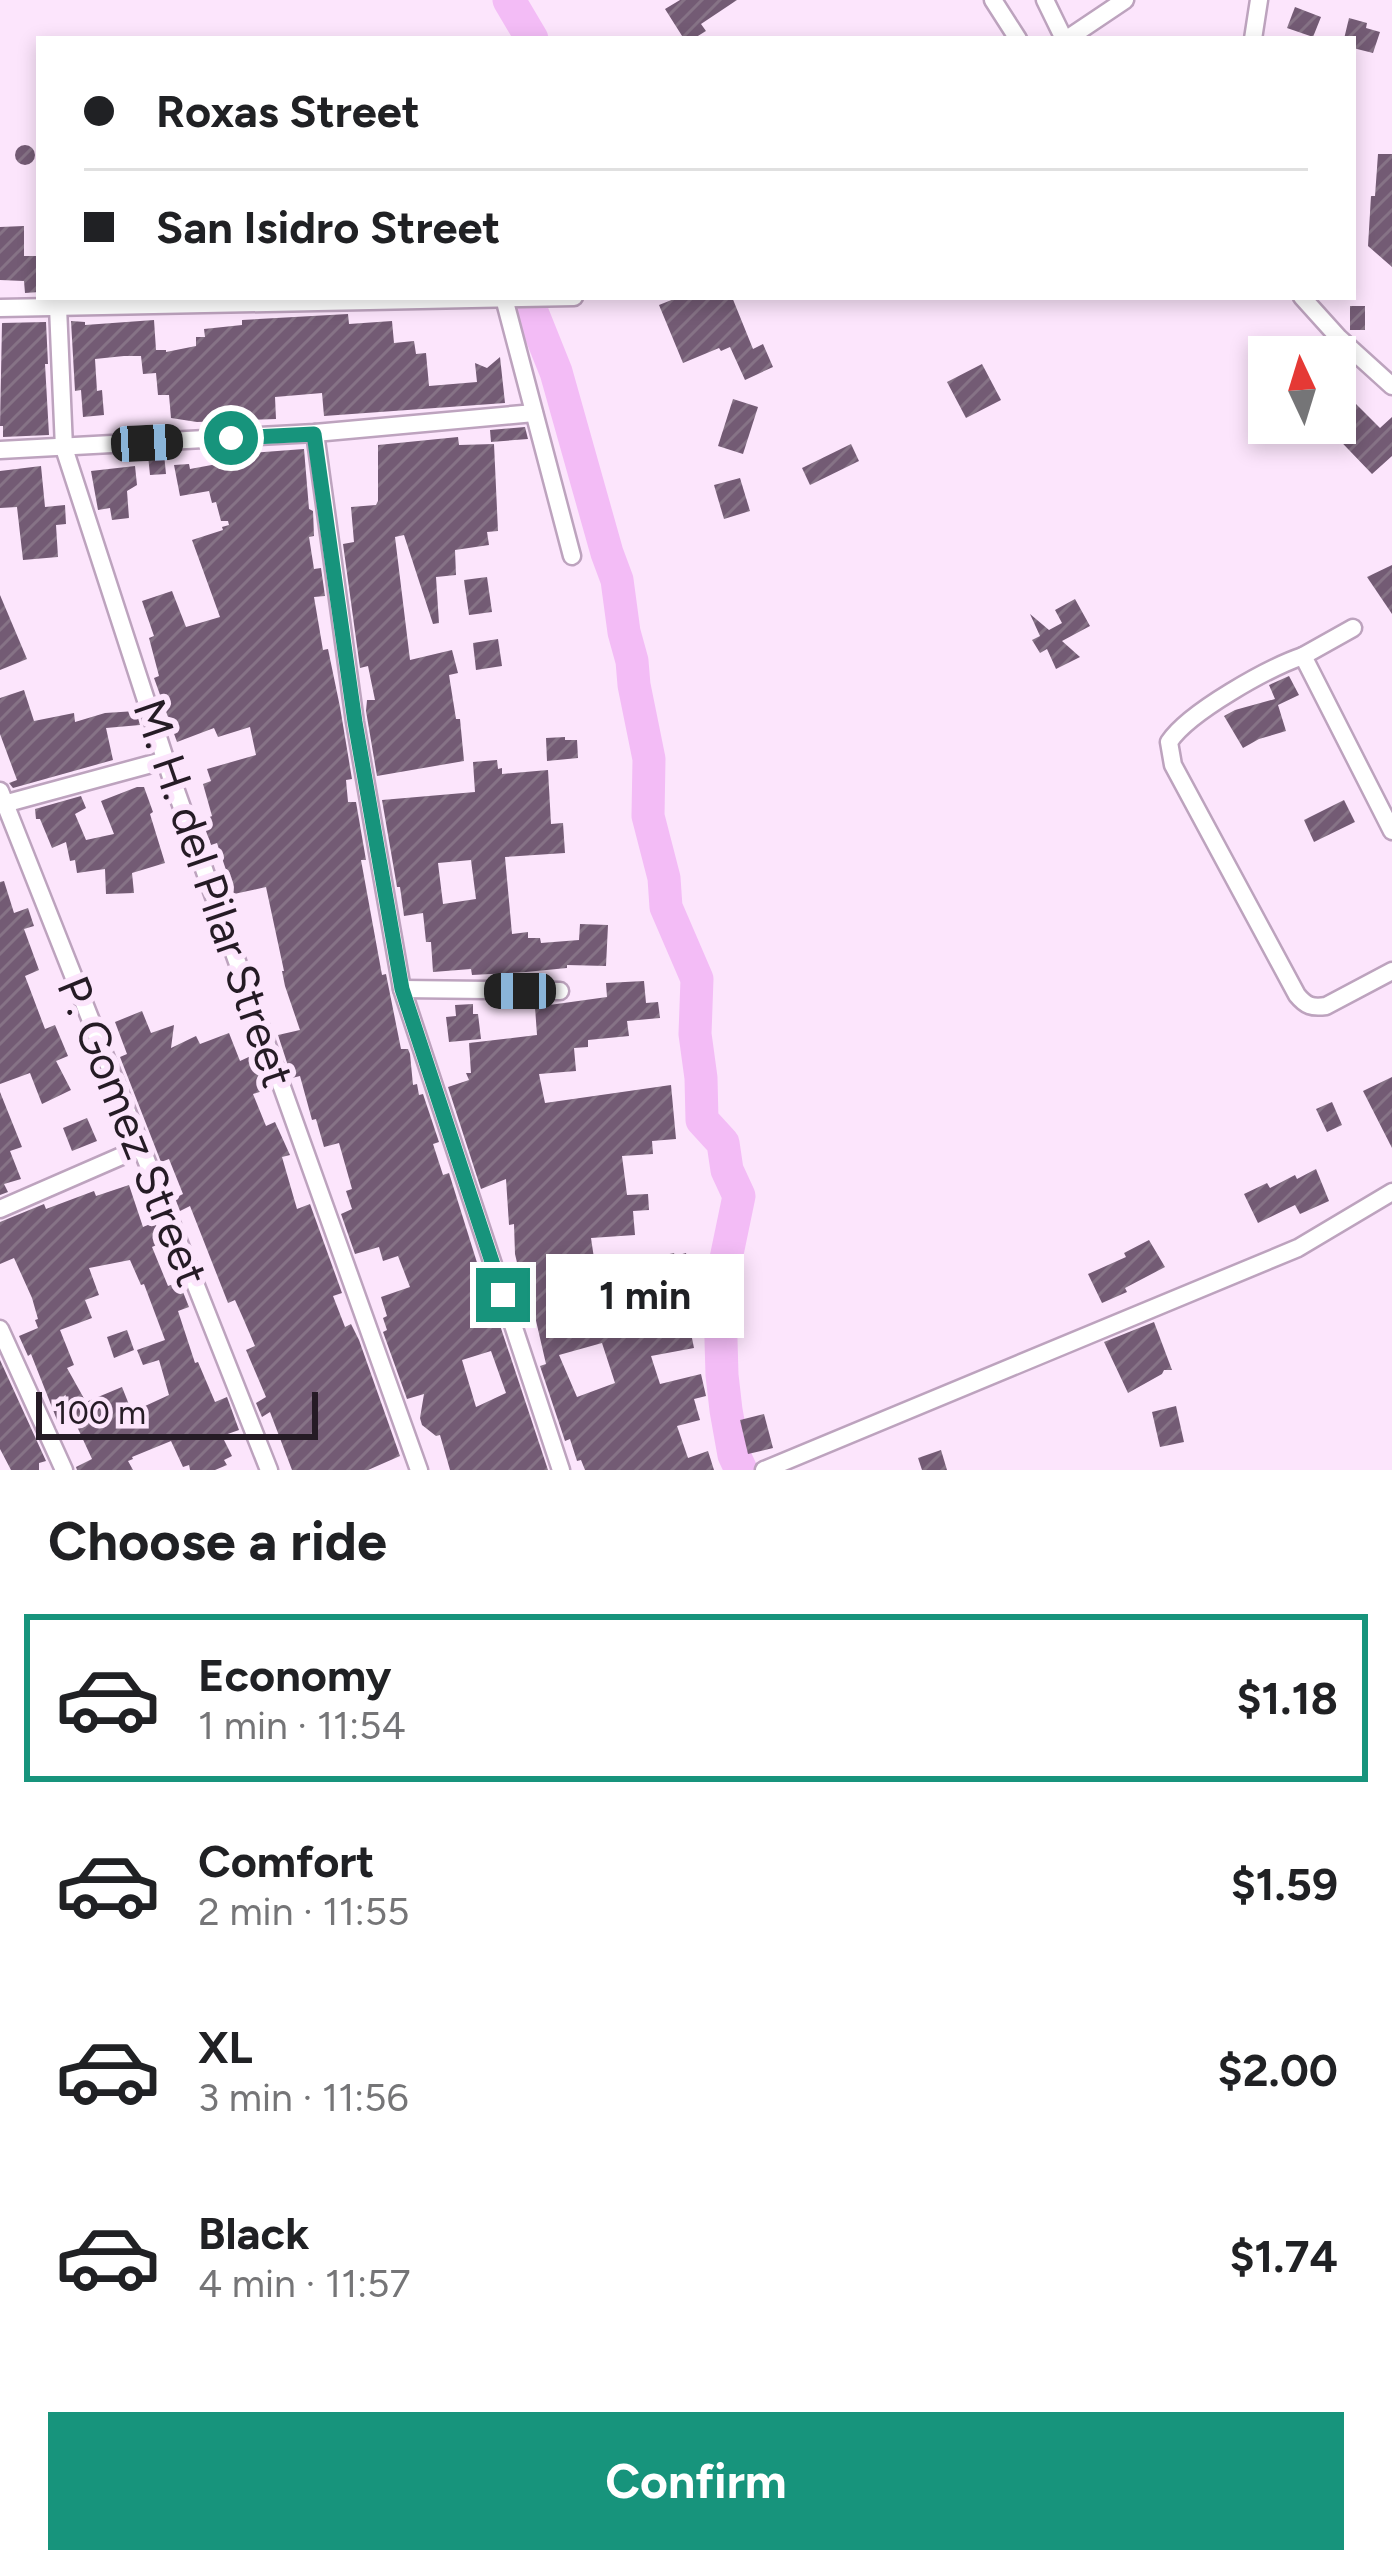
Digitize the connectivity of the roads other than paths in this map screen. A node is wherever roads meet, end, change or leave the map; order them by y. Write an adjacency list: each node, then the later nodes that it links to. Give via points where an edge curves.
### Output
1 (993, 0): 5 (street)
2 (1045, 0): 6 (street)
3 (1125, 0): 7 (street)
4 (1258, 0): 8 (street)
5 (1016, 36)
6 (1064, 36)
7 (1071, 36)
8 (1253, 36)
9 (408, 300): 12 (street)
10 (508, 300): 15 (street)
11 (1305, 300): 14 (street)
12 (58, 307): 13 (street); 17 (street, M. H. del Pilar Street)
13 (0, 308)
14 (1392, 386)
15 (534, 413): 16 (street); 19 (street)
16 (314, 434): 17 (street); 26 (street)
17 (64, 448): 18 (street); 22 (street, M. H. del Pilar Street)
18 (0, 450)
19 (572, 556)
20 (1353, 628): 21 (street)
21 (1303, 656): 24 (street); 25 (street, via 1186,723 1168,750 1304,1004 1326,1006)
22 (166, 760): 23 (street); 34 (street, M. H. del Pilar Street)
23 (2, 800): 28 (street, P. Gomez Street)
24 (1392, 831)
25 (1392, 971)
26 (402, 989): 27 (street); 35 (street)
27 (560, 991)
28 (140, 1148): 30 (street); 33 (street, P. Gomez Street)
29 (1392, 1192): 36 (street, via 1298,1248)
30 (0, 1209)
31 (0, 1329): 32 (street)
32 (64, 1470)
33 (268, 1470)
34 (419, 1470)
35 (561, 1470)
36 (764, 1470)

